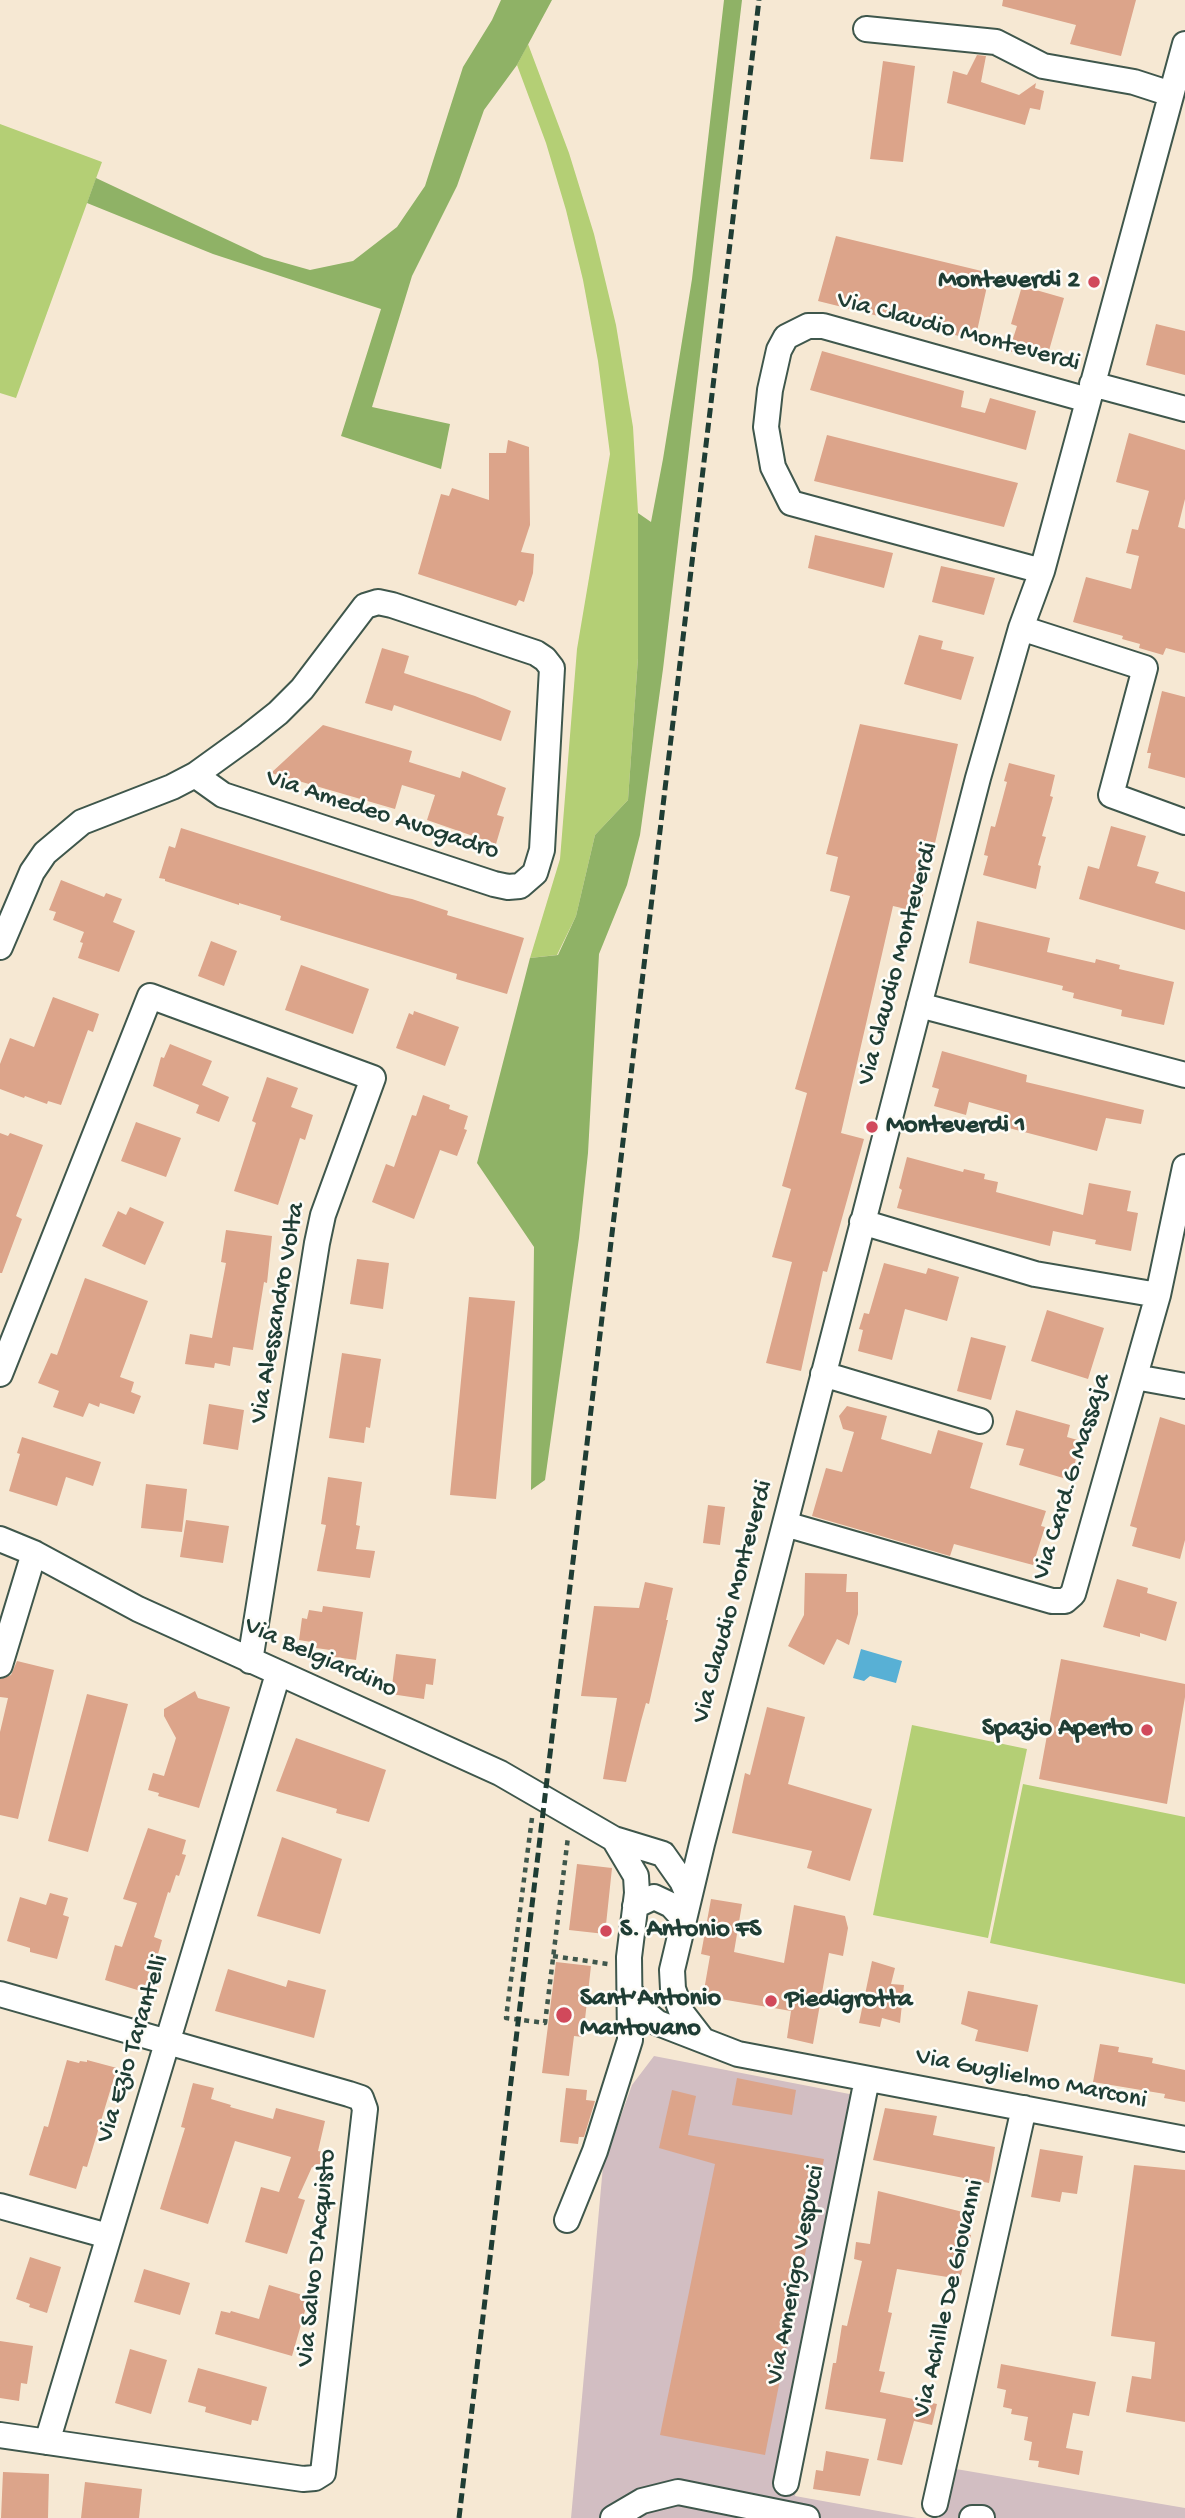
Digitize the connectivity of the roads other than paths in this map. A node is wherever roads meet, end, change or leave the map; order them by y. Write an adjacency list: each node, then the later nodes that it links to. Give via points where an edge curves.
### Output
1 (866, 29): 3 (street, via 996,42 1043,66 1134,82)
2 (1185, 44): 3 (street, Via Claudio Monteverdi)
3 (1171, 94): 4 (street, Via Claudio Monteverdi)
4 (1090, 392): 5 (street); 6 (street, Via Claudio Monteverdi); 6 (street, Via Claudio Monteverdi, via 823,326 808,326 786,337 779,350 766,427 773,467 791,503)
5 (1185, 409)
6 (1042, 571): 7 (street, Via Claudio Monteverdi)
7 (1021, 628): 9 (street, via 1145,668 1111,795); 11 (street, Via Claudio Monteverdi)
8 (195, 775): 8 (street, Via Amedeo Avogadro, via 278,713 365,606 378,602 536,653 552,668 542,850 535,873 520,886 494,884 223,795); 10 (street, Via Amedeo Avogadro, via 82,822 64,835 32,872)
9 (1185, 822)
10 (0, 947)
11 (919, 1005): 12 (street); 14 (street, Via Claudio Monteverdi)
12 (1185, 1075)
13 (1185, 1167): 15 (street, Via Card.G.Massaja)
14 (862, 1222): 15 (street, via 1035,1275); 17 (street, Via Claudio Monteverdi)
15 (1158, 1295): 18 (street, Via Card.G.Massaja)
16 (0, 1374): 24 (street, Via Alessandro Volta, via 149,996 373,1078 317,1243)
17 (823, 1374): 20 (street); 21 (street, Via Claudio Monteverdi)
18 (1135, 1377): 19 (street); 21 (street, Via Card.G.Massaja, via 1073,1594 1065,1601)
19 (1185, 1386)
20 (980, 1421)
21 (785, 1524): 28 (street, Via Claudio Monteverdi)
22 (0, 1539): 23 (street, Via Belgiardino)
23 (34, 1553): 24 (street, Via Belgiardino, via 138,1609); 25 (street)
24 (250, 1661): 26 (street, Via Belgiardino)
25 (0, 1665)
26 (278, 1674): 27 (street, Via Belgiardino, via 499,1773); 39 (street, Via Ezio Tarantelli)
27 (614, 1839): 29 (street, Via Belgiardino, via 663,1854); 30 (street, via 636,1876)
28 (702, 1844): 29 (street); 31 (street, Via Claudio Monteverdi)
29 (670, 1863): 30 (street, via 648,1878); 31 (street, via 682,1881)
30 (635, 1906): 31 (street, via 654,1897); 33 (street)
31 (687, 1908): 32 (street, Via Claudio Monteverdi)
32 (672, 1970): 33 (street, via 652,1975 638,1969); 35 (street)
33 (629, 1972): 36 (street, via 643,2011); 38 (street)
34 (0, 1994): 39 (street, Via Salvo D'Acquisto)
35 (679, 2003): 36 (street); 37 (street)
36 (657, 2023): 37 (street, Via Guglielmo Marconi); 38 (street)
37 (702, 2039): 40 (street, Via Guglielmo Marconi, via 738,2053)
38 (631, 2040): 44 (street)
39 (168, 2041): 45 (street, Via Ezio Tarantelli); 47 (street, Via Salvo D'Acquisto, via 361,2098 365,2109 323,2473 303,2479)
40 (867, 2079): 41 (street, Via Guglielmo Marconi); 48 (street, Via Amerigo Vespucci)
41 (1024, 2108): 42 (street, Via Guglielmo Marconi); 49 (street, Via Achille De Giovanni)
42 (1185, 2139)
43 (0, 2206): 45 (street)
44 (567, 2220)
45 (108, 2236): 47 (street, Via Ezio Tarantelli)
46 (0, 2435): 47 (street, Via Salvo D'Acquisto)
47 (47, 2442)
48 (786, 2483)
49 (934, 2504)
50 (613, 2518): 51 (street, via 642,2501 678,2492)
51 (807, 2518)
52 (972, 2518): 53 (street)
53 (982, 2518)

